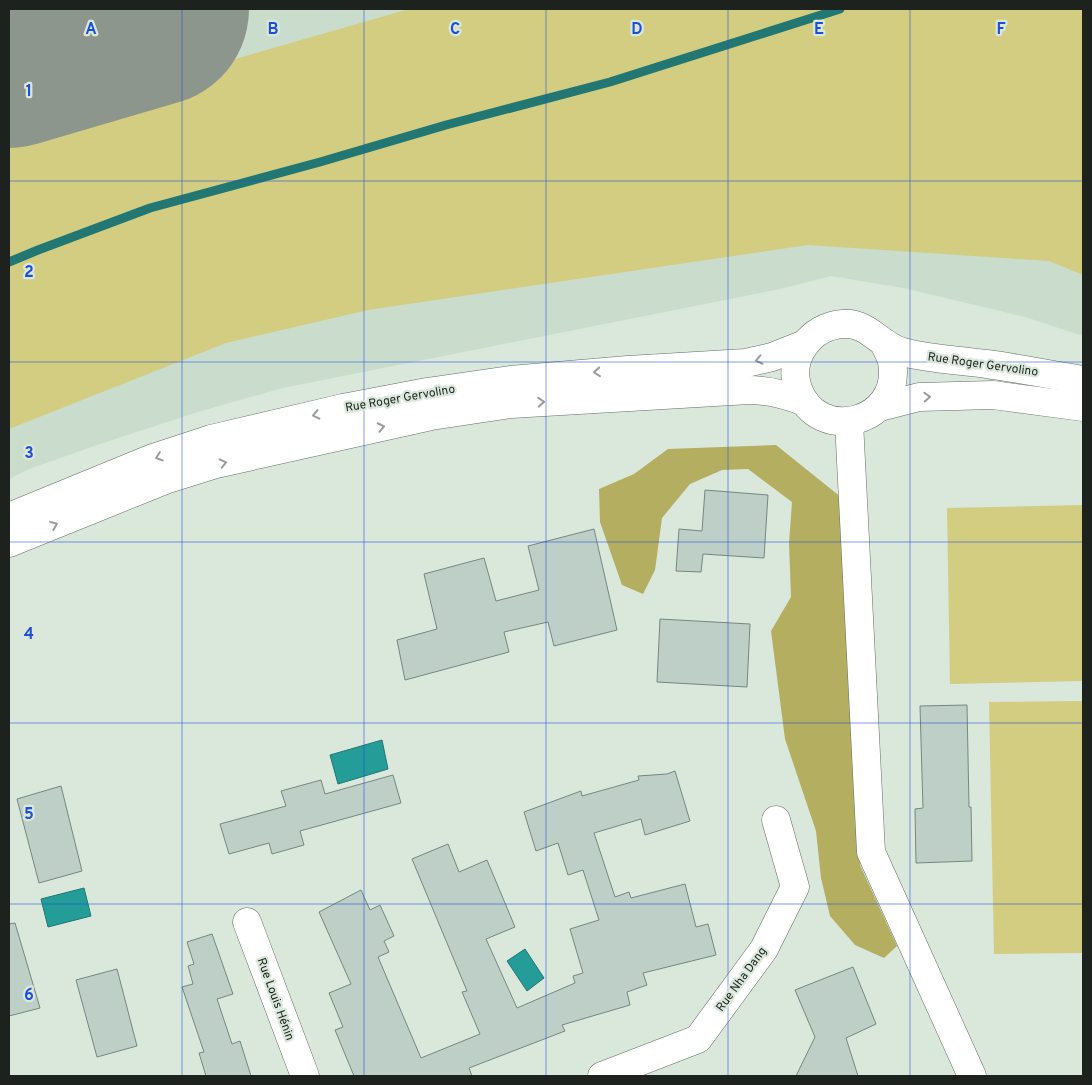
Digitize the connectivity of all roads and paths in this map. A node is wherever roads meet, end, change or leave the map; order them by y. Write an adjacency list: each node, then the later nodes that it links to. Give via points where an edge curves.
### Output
1 (805, 344): 2 (main road, via 829,326 845,324 860,326 874,333); 4 (main road, via 798,358 796,373 798,389); 8 (main road, Rue Roger Gervolino, one-way to 8, via 746,363 510,380 343,408 211,439)
2 (885, 345): 3 (main road, Rue Roger Gervolino, via 902,352); 5 (main road, via 892,360 893,377 889,393)
3 (1083, 380)
4 (805, 402): 7 (main road, via 818,414 833,421); 9 (main road, Rue Roger Gervolino, one-way to 4, via 165,480 216,464 431,416 511,404 749,390 778,393)
5 (880, 407): 6 (main road, one-way to 6, via 919,397 993,395); 7 (main road, via 866,417)
6 (1083, 407)
7 (850, 422): 14 (main road, via 871,852)
8 (9, 517)
9 (9, 543)
10 (776, 820): 13 (main road, Rue Nha Dang, via 795,887 764,949 698,1039)
11 (247, 922): 12 (main road, Rue Louis Hénin)
12 (305, 1076)
13 (602, 1076)
14 (972, 1076)

